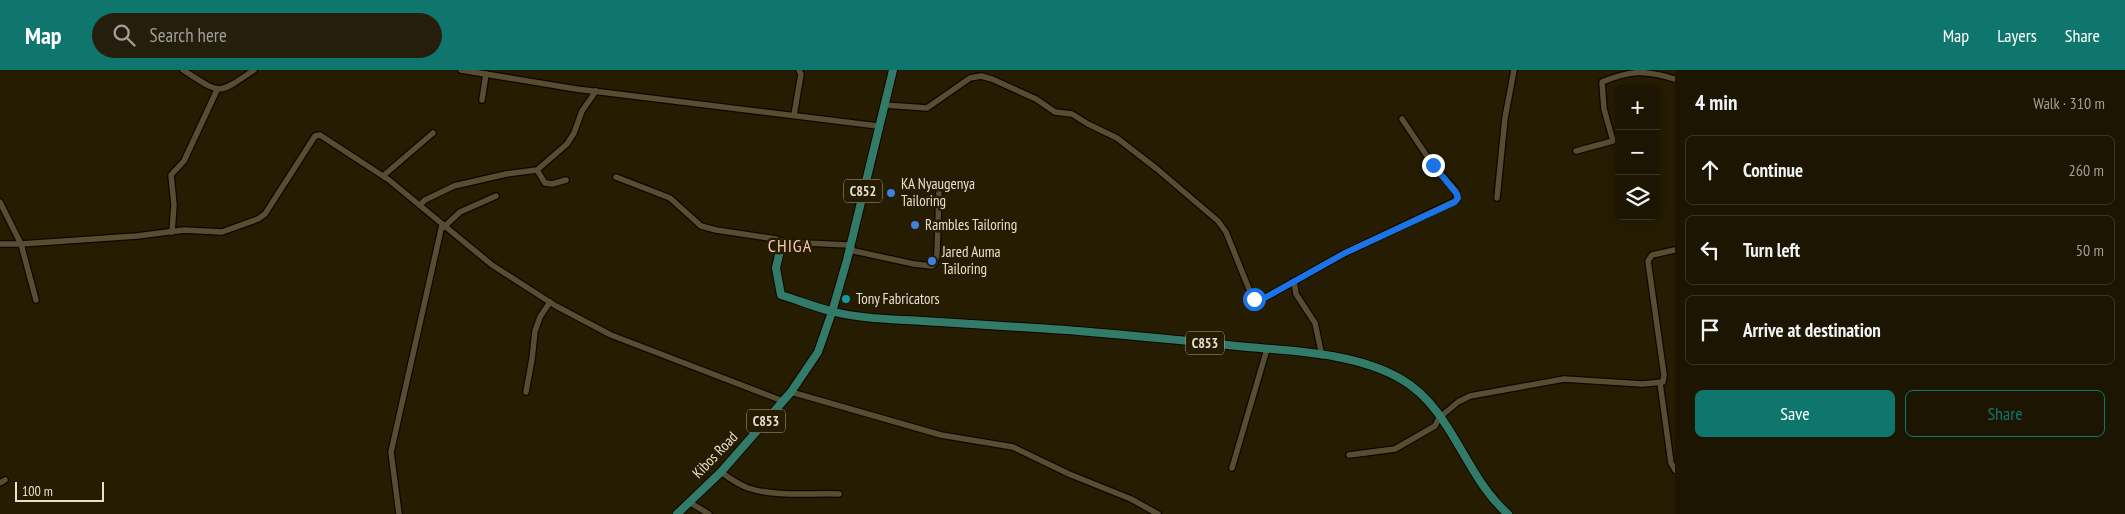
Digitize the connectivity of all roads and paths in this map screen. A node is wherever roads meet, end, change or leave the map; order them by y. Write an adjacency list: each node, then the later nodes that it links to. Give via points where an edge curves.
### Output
1 (183, 70): 9 (street)
2 (254, 70): 9 (street, via 226,88)
3 (461, 70): 7 (street)
4 (799, 70): 13 (street, via 802,74)
5 (892, 70): 12 (main road, C852)
6 (1514, 70): 24 (street, via 1505,118)
7 (486, 74): 10 (street); 11 (street)
8 (1675, 79): 17 (street, via 1647,70 1602,82 1604,109 1613,141)
9 (217, 90): 28 (street, via 184,161 170,175 174,205)
10 (596, 91): 13 (street); 18 (street, via 582,111 567,144)
11 (482, 100)
12 (884, 105): 15 (main road, C852); 34 (street, via 926,108 976,76 1022,91 1055,112 1072,114 1117,138 1218,221 1226,232 1255,300 1261,300)
13 (794, 115): 15 (street)
14 (1402, 119): 34 (street, via 1433,165 1456,191 1457,200)
15 (878, 126): 32 (main road, C852)
16 (432, 133): 19 (street)
17 (1576, 151)
18 (537, 170): 21 (street, via 545,183); 26 (street, via 454,186)
19 (383, 176): 26 (street); 28 (street, via 317,135 262,218 222,232)
20 (616, 177): 29 (street, via 670,198 701,226)
21 (566, 180)
22 (939, 193): 32 (street, via 937,253 932,266 854,251)
23 (496, 196): 27 (street, via 460,212)
24 (1497, 198)
25 (0, 202): 31 (street)
26 (420, 205): 27 (street)
27 (443, 226): 36 (street, via 492,266); 51 (street, via 393,442 391,464)
28 (172, 232): 31 (street)
29 (782, 242): 32 (street); 37 (main road, via 776,268 781,295)
30 (0, 244): 31 (street)
31 (21, 244): 35 (street)
32 (850, 246): 37 (main road, C852)
33 (1675, 250): 40 (street, via 1652,255 1648,261 1664,375 1664,381)
34 (1294, 281): 39 (street, via 1296,294 1315,323)
35 (36, 300)
36 (550, 302): 41 (street, via 535,331); 43 (street, via 611,335)
37 (832, 312): 38 (main road, C853, via 901,320 1100,332); 42 (main road, Kibos Road / C853, via 818,352)
38 (1267, 349): 39 (main road, C853); 46 (street)
39 (1322, 356): 44 (main road, C853, via 1366,364 1401,379 1430,403)
40 (1660, 383): 44 (street, via 1564,380 1470,396); 47 (street)
41 (526, 392)
42 (791, 392): 43 (main road, Kibos Road / C853); 54 (street, via 941,435 1013,447)
43 (783, 401): 48 (main road, Kibos Road / C853)
44 (1441, 418): 45 (street, via 1434,426 1395,449); 55 (main road, C853, via 1475,473)
45 (1349, 455)
46 (1232, 468)
47 (1675, 470)
48 (721, 472): 49 (street, via 739,484 758,490); 50 (main road, Kibos Road / C853)
49 (839, 494)
50 (689, 502): 52 (main road, Kibos Road / C853); 53 (street)
51 (399, 514)
52 (677, 514)
53 (709, 514)
54 (1158, 514)
55 (1508, 514)

